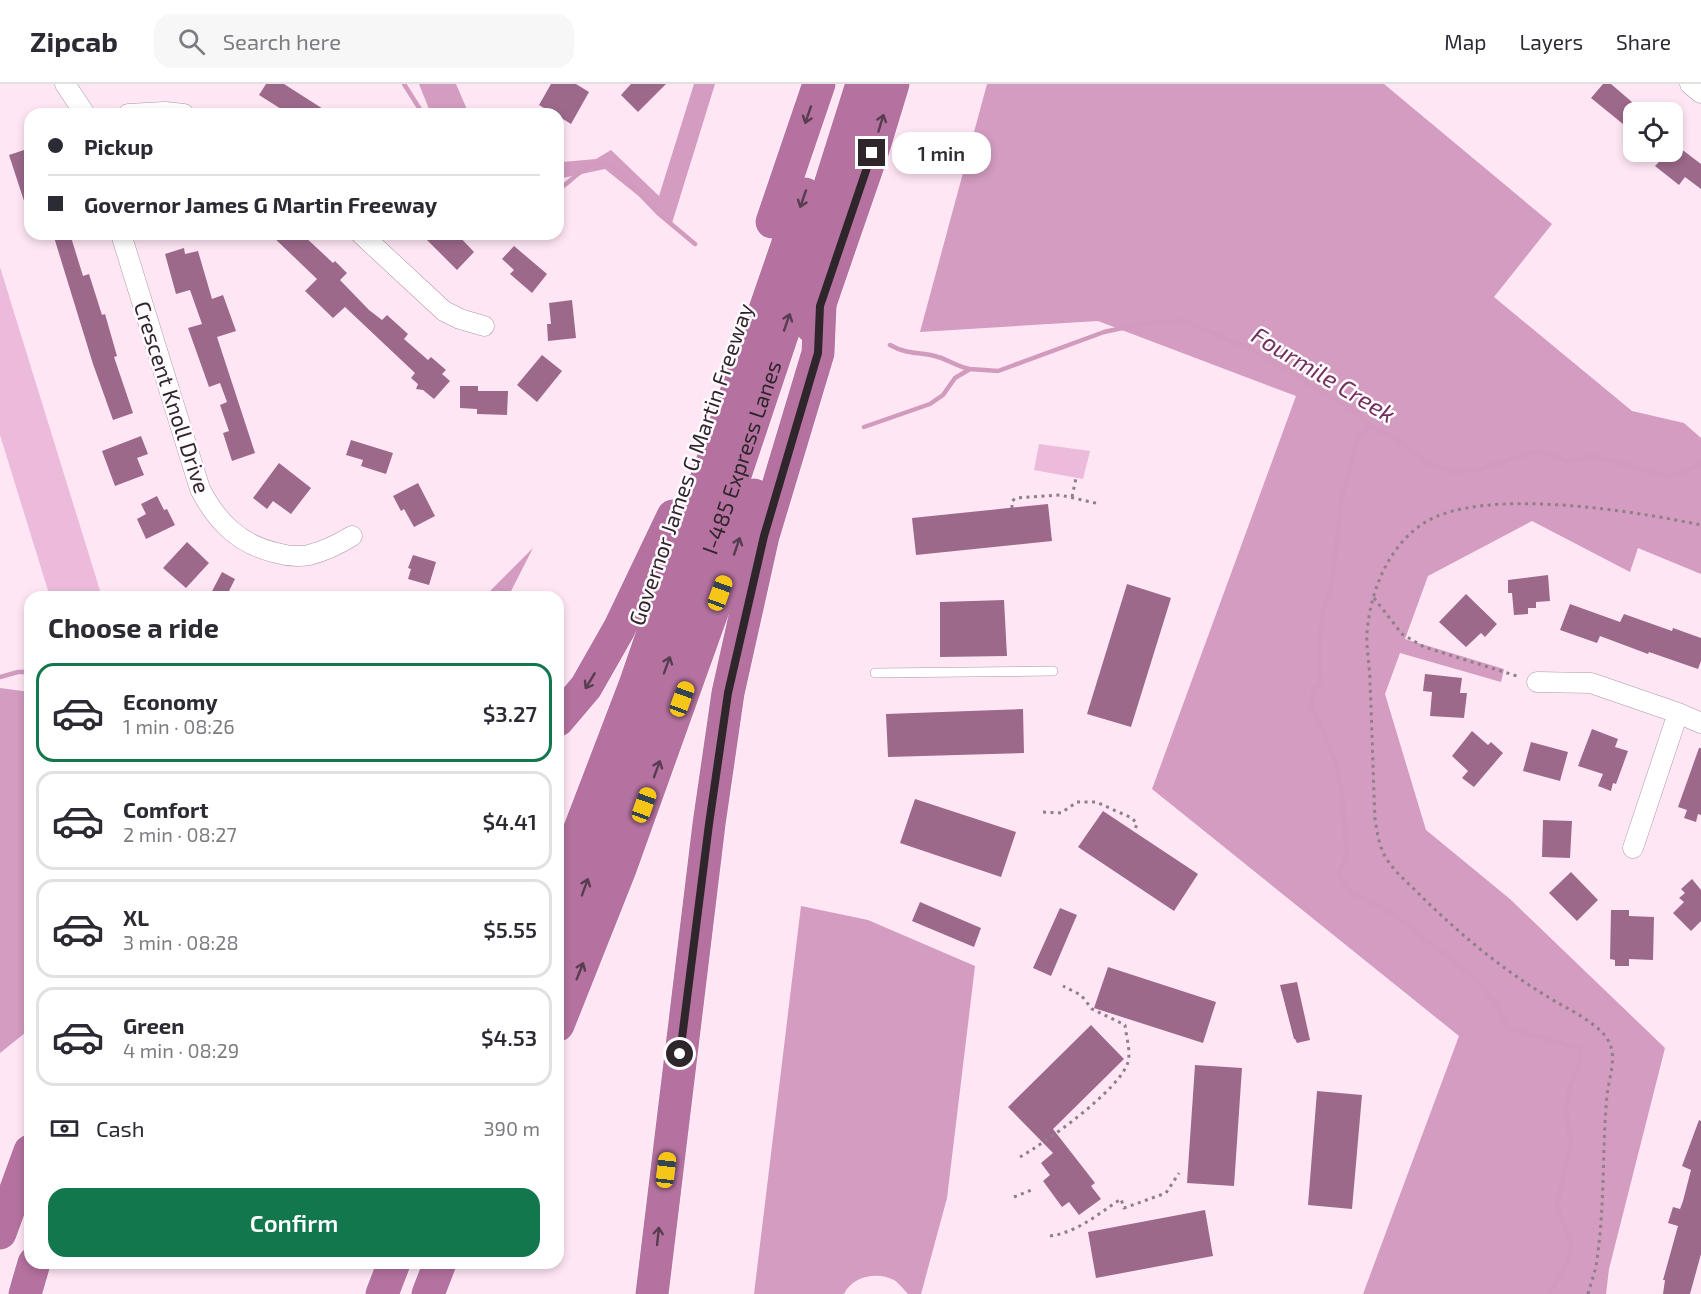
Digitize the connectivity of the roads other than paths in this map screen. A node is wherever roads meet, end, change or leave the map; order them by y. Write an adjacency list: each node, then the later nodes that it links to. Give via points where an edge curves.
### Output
1 (65, 84): 8 (street)
2 (819, 84): 13 (highway, Governor James G Martin Freeway, one-way to 13)
3 (842, 84): 23 (highway, I-485 Express Lanes, one-way to 23, via 635,685)
4 (862, 84): 24 (highway, I-485 Express Lanes, one-way to 4, via 724,509)
5 (893, 84): 11 (highway, one-way to 5)
6 (1690, 84): 7 (street)
7 (1701, 93)
8 (81, 108)
9 (123, 240): 14 (street, Crescent Knoll Drive, via 200,489 213,513 250,544 288,556 309,555)
10 (367, 240): 12 (street, via 444,311)
11 (820, 306): 25 (highway, one-way to 11, via 671,730); 40 (highway, one-way to 11, via 728,693 764,536 818,353)
12 (483, 326)
13 (673, 516): 18 (highway, one-way to 18, via 619,629 586,687); 21 (highway, Governor James G Martin Freeway)
14 (352, 536)
15 (1053, 671): 16 (lane)
16 (875, 673)
17 (1537, 682): 19 (street, via 1591,683)
18 (564, 713)
19 (1678, 713): 20 (street); 22 (street)
20 (1701, 723)
21 (564, 826)
22 (1633, 848)
23 (564, 870)
24 (564, 946)
25 (564, 1010)
26 (24, 1167): 27 (highway)
27 (0, 1233)
28 (32, 1269): 34 (highway)
29 (384, 1269): 35 (highway)
30 (392, 1269): 36 (highway)
31 (412, 1269): 37 (highway)
32 (438, 1269): 38 (highway)
33 (461, 1269): 39 (highway)
34 (24, 1294)
35 (376, 1294)
36 (382, 1294)
37 (402, 1294)
38 (428, 1294)
39 (451, 1294)
40 (652, 1294)

